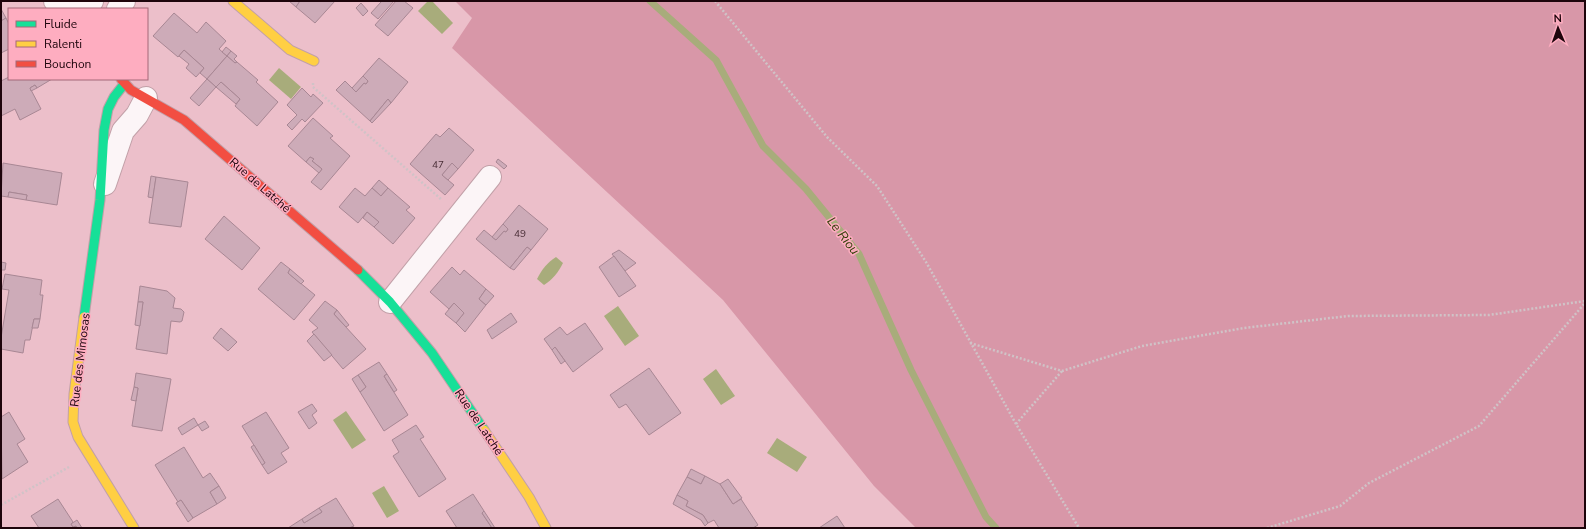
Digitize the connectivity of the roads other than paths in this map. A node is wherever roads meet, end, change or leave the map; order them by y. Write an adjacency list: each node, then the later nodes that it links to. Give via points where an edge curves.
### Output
1 (92, 1): 3 (street)
2 (233, 1): 4 (street, via 290,50)
3 (80, 8)
4 (314, 61)
5 (123, 81): 6 (street, Rue de Latché, via 131,90); 8 (street, Rue des Mimosas, via 108,109 104,130)
6 (146, 98): 8 (street, Rue des Mimosas, via 137,115 122,131); 9 (street, Rue de Latché, via 190,125 344,257)
7 (490, 177): 9 (street)
8 (100, 200): 10 (street, Rue des Mimosas, via 74,394 73,422 88,456)
9 (390, 302): 11 (street, Rue de Latché, via 432,353 530,498)
10 (134, 528)
11 (546, 528)

